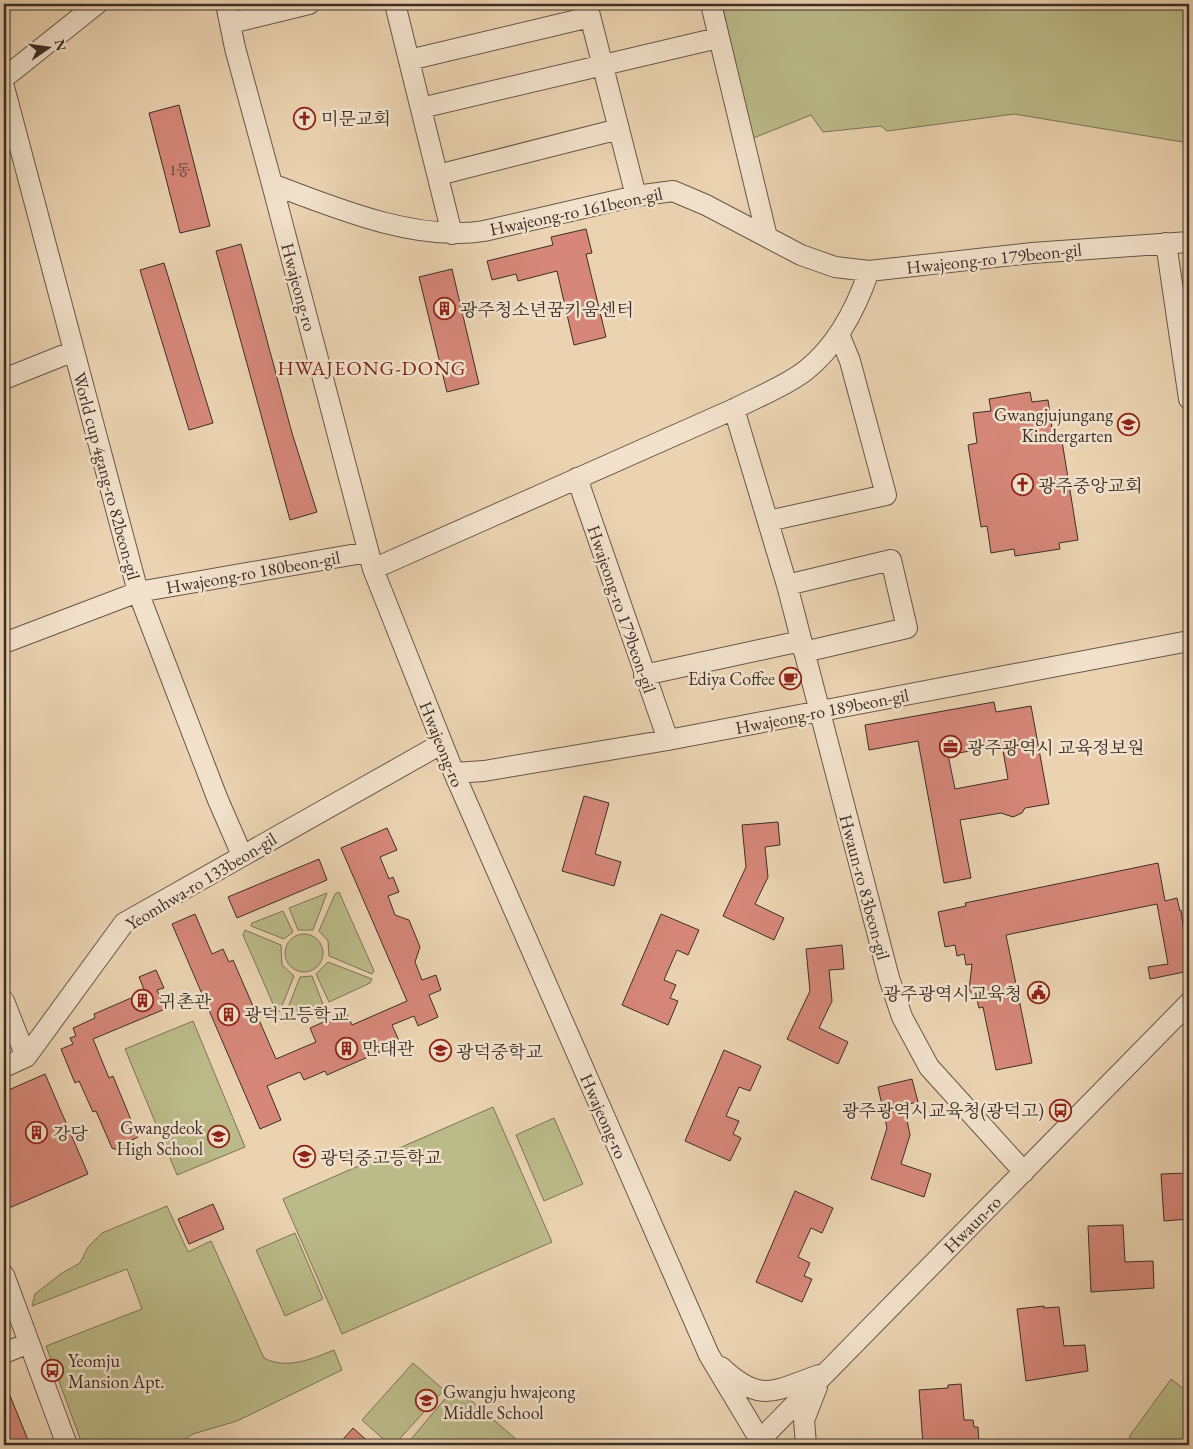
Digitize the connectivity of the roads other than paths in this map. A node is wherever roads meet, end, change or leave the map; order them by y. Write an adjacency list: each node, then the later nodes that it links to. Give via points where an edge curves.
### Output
1 (96, 4): 10 (street)
2 (310, 4): 6 (street)
3 (395, 4): 8 (street)
4 (711, 4): 7 (street)
5 (589, 10): 8 (street); 9 (street)
6 (228, 13): 15 (street, Hwajeong-ro, via 234,48)
7 (718, 38): 9 (street); 18 (street)
8 (409, 60): 12 (street)
9 (602, 64): 12 (street); 13 (street)
10 (4, 78)
11 (4, 86): 23 (street, World cup 4gang-ro 82beon-gil)
12 (421, 108): 14 (street)
13 (619, 129): 14 (street); 16 (street)
14 (438, 175): 17 (street)
15 (272, 184): 17 (street, Hwajeong-ro 161beon-gil, via 390,223); 29 (street, Hwajeong-ro)
16 (636, 196): 17 (street, Hwajeong-ro 161beon-gil, via 484,231); 18 (street, Hwajeong-ro 161beon-gil, via 673,191)
17 (452, 234)
18 (767, 237): 21 (street, Hwajeong-ro 161beon-gil, via 801,255 834,267)
19 (1189, 242): 20 (street, Hwajeong-ro 179beon-gil)
20 (1166, 243): 21 (street, Hwajeong-ro 179beon-gil, via 1032,253); 25 (street)
21 (869, 272): 22 (street, via 851,318)
22 (839, 334): 26 (street, via 806,370); 28 (street, via 850,361 886,495)
23 (74, 351): 24 (street); 31 (street, World cup 4gang-ro 82beon-gil)
24 (4, 379)
25 (1189, 399)
26 (734, 409): 27 (street); 28 (street, Hwaun-ro 83beon-gil)
27 (577, 478): 29 (street); 35 (street, Hwajeong-ro 179beon-gil)
28 (768, 521): 30 (street, Hwaun-ro 83beon-gil)
29 (370, 560): 31 (street, Hwajeong-ro 180beon-gil); 38 (street, Hwajeong-ro)
30 (787, 585): 34 (street, Hwaun-ro 83beon-gil); 34 (street, via 891,560 906,628)
31 (138, 592): 33 (street, Hwajeong-ro 180beon-gil); 40 (street, World cup 4gang-ro 82beon-gil)
32 (1189, 641): 36 (street, Hwajeong-ro 189beon-gil)
33 (4, 643)
34 (802, 646): 35 (street); 36 (street, Hwaun-ro 83beon-gil)
35 (644, 675): 37 (street, Hwajeong-ro 179beon-gil)
36 (819, 711): 37 (street, Hwajeong-ro 189beon-gil); 45 (street, Hwaun-ro 83beon-gil, via 889,978 902,1016 929,1067)
37 (668, 740): 39 (street, Hwajeong-ro 189beon-gil)
38 (442, 744): 39 (street, Hwajeong-ro); 40 (street, Yeomhwa-ro 133beon-gil)
39 (454, 774): 49 (street, Hwajeong-ro)
40 (242, 855): 43 (street, Yeomhwa-ro 133beon-gil, via 124,923)
41 (4, 1001): 43 (street)
42 (1189, 1002): 45 (street, Hwaun-ro)
43 (26, 1056): 44 (street, Yeomhwa-ro 133beon-gil)
44 (4, 1066)
45 (1024, 1172): 50 (street, Hwaun-ro)
46 (4, 1275): 47 (street)
47 (29, 1343): 48 (street); 52 (street)
48 (4, 1353)
49 (709, 1355): 50 (street, via 740,1382 767,1393); 51 (street, Hwajeong-ro)
50 (823, 1374): 51 (street, Hwaun-ro); 53 (street, via 806,1414)
51 (760, 1443)
52 (67, 1445)
53 (806, 1445)

